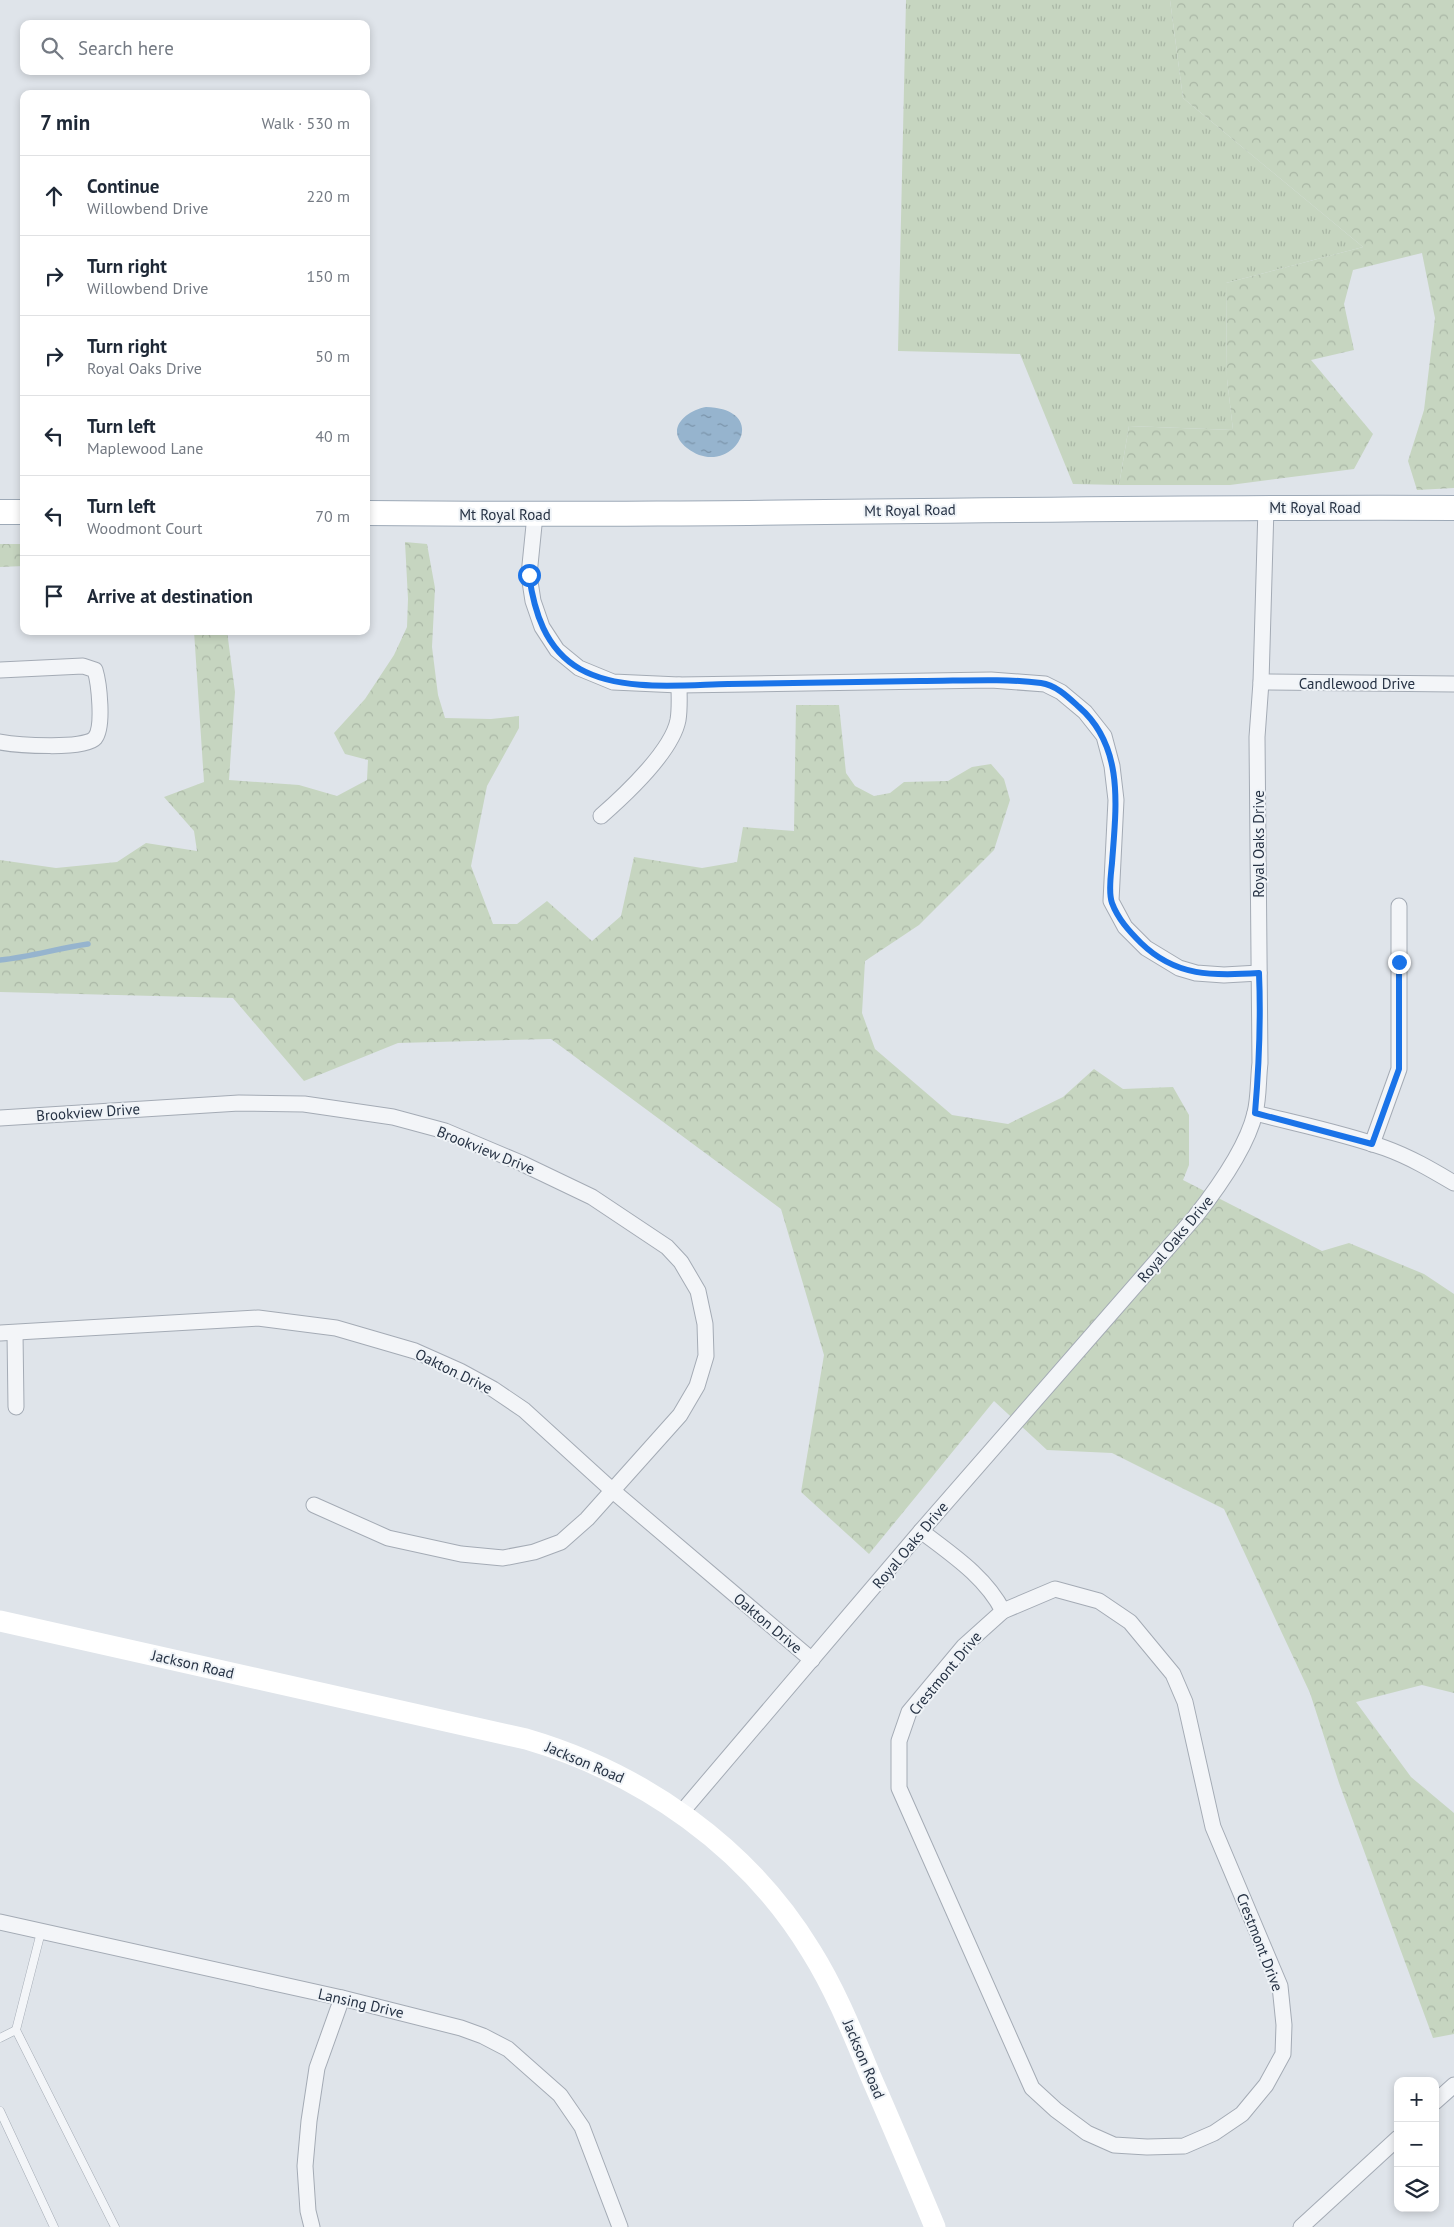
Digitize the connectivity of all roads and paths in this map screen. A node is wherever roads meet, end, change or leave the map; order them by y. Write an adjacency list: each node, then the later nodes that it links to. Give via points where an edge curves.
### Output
1 (1266, 506): 2 (main road, Mt Royal Road); 6 (main road, Mt Royal Road); 8 (street, Royal Oaks Drive)
2 (1454, 508)
3 (0, 512): 4 (main road)
4 (20, 512)
5 (370, 513): 6 (main road, Mt Royal Road)
6 (535, 515): 10 (street, via 529,575 533,601 542,627 557,650 579,668 613,682)
7 (0, 670): 11 (street, via 83,666 95,670 99,682 99,728 94,738 85,744 16,745)
8 (1261, 682): 9 (street, Candlewood Drive); 14 (street, Royal Oaks Drive, via 1257,737)
9 (1454, 684)
10 (679, 685): 12 (street, via 678,721 670,739 642,776); 14 (street, via 991,680 1045,684 1061,692 1085,712 1104,736 1116,800 1111,901 1125,927 1146,948 1179,968 1224,975)
11 (0, 742)
12 (601, 816)
13 (1399, 906): 17 (street, via 1399,1069)
14 (1259, 973): 15 (street, Royal Oaks Drive, via 1260,1062)
15 (1255, 1113): 17 (street); 23 (street, Royal Oaks Drive, via 1231,1165 1195,1217)
16 (0, 1118): 21 (street, Brookview Drive, via 239,1103 304,1104 392,1118 445,1131 592,1197 659,1241 681,1262 698,1291 705,1324 706,1356 697,1386 680,1415)
17 (1372, 1144): 18 (street, via 1405,1156)
18 (1454, 1183)
19 (7, 1333): 20 (street); 21 (street, Oakton Drive, via 258,1318 336,1328 415,1351 493,1389 524,1410)
20 (16, 1407)
21 (613, 1491): 22 (street, Brookview Drive, via 561,1542 503,1558 461,1554 388,1538); 26 (street, Oakton Drive)
22 (314, 1505)
23 (920, 1531): 24 (street, via 963,1563 994,1594); 26 (street, Royal Oaks Drive)
24 (1002, 1611): 24 (street, Crestmont Drive, via 964,1646 909,1712 899,1741 898,1788 1032,2088 1087,2132 1114,2145 1147,2148 1184,2146 1214,2133 1242,2114 1254,2100 1283,2054 1284,2025 1280,1986 1213,1827 1185,1702 1173,1674 1130,1622 1099,1601 1054,1589)
25 (0, 1621): 27 (street, Jackson Road, via 526,1739 570,1753 611,1772)
26 (812, 1660): 27 (street, Royal Oaks Drive)
27 (681, 1813): 42 (street, Jackson Road, via 736,1859 763,1887 811,1950 844,2012)
28 (0, 1922): 29 (street, Lansing Drive)
29 (41, 1932): 30 (street, Lansing Drive); 31 (lane)
30 (342, 1998): 40 (street, via 317,2068 309,2121 305,2166); 41 (street, Lansing Drive, via 461,2028 508,2049 560,2095 582,2127)
31 (16, 2030): 32 (lane); 39 (lane)
32 (0, 2038)
33 (1452, 2090): 34 (street)
34 (1439, 2099)
35 (0, 2111): 38 (lane)
36 (1394, 2142): 37 (street, via 1329,2202)
37 (1318, 2222): 43 (street)
38 (54, 2227)
39 (115, 2227)
40 (312, 2227)
41 (620, 2227)
42 (935, 2227)
43 (1301, 2227)

